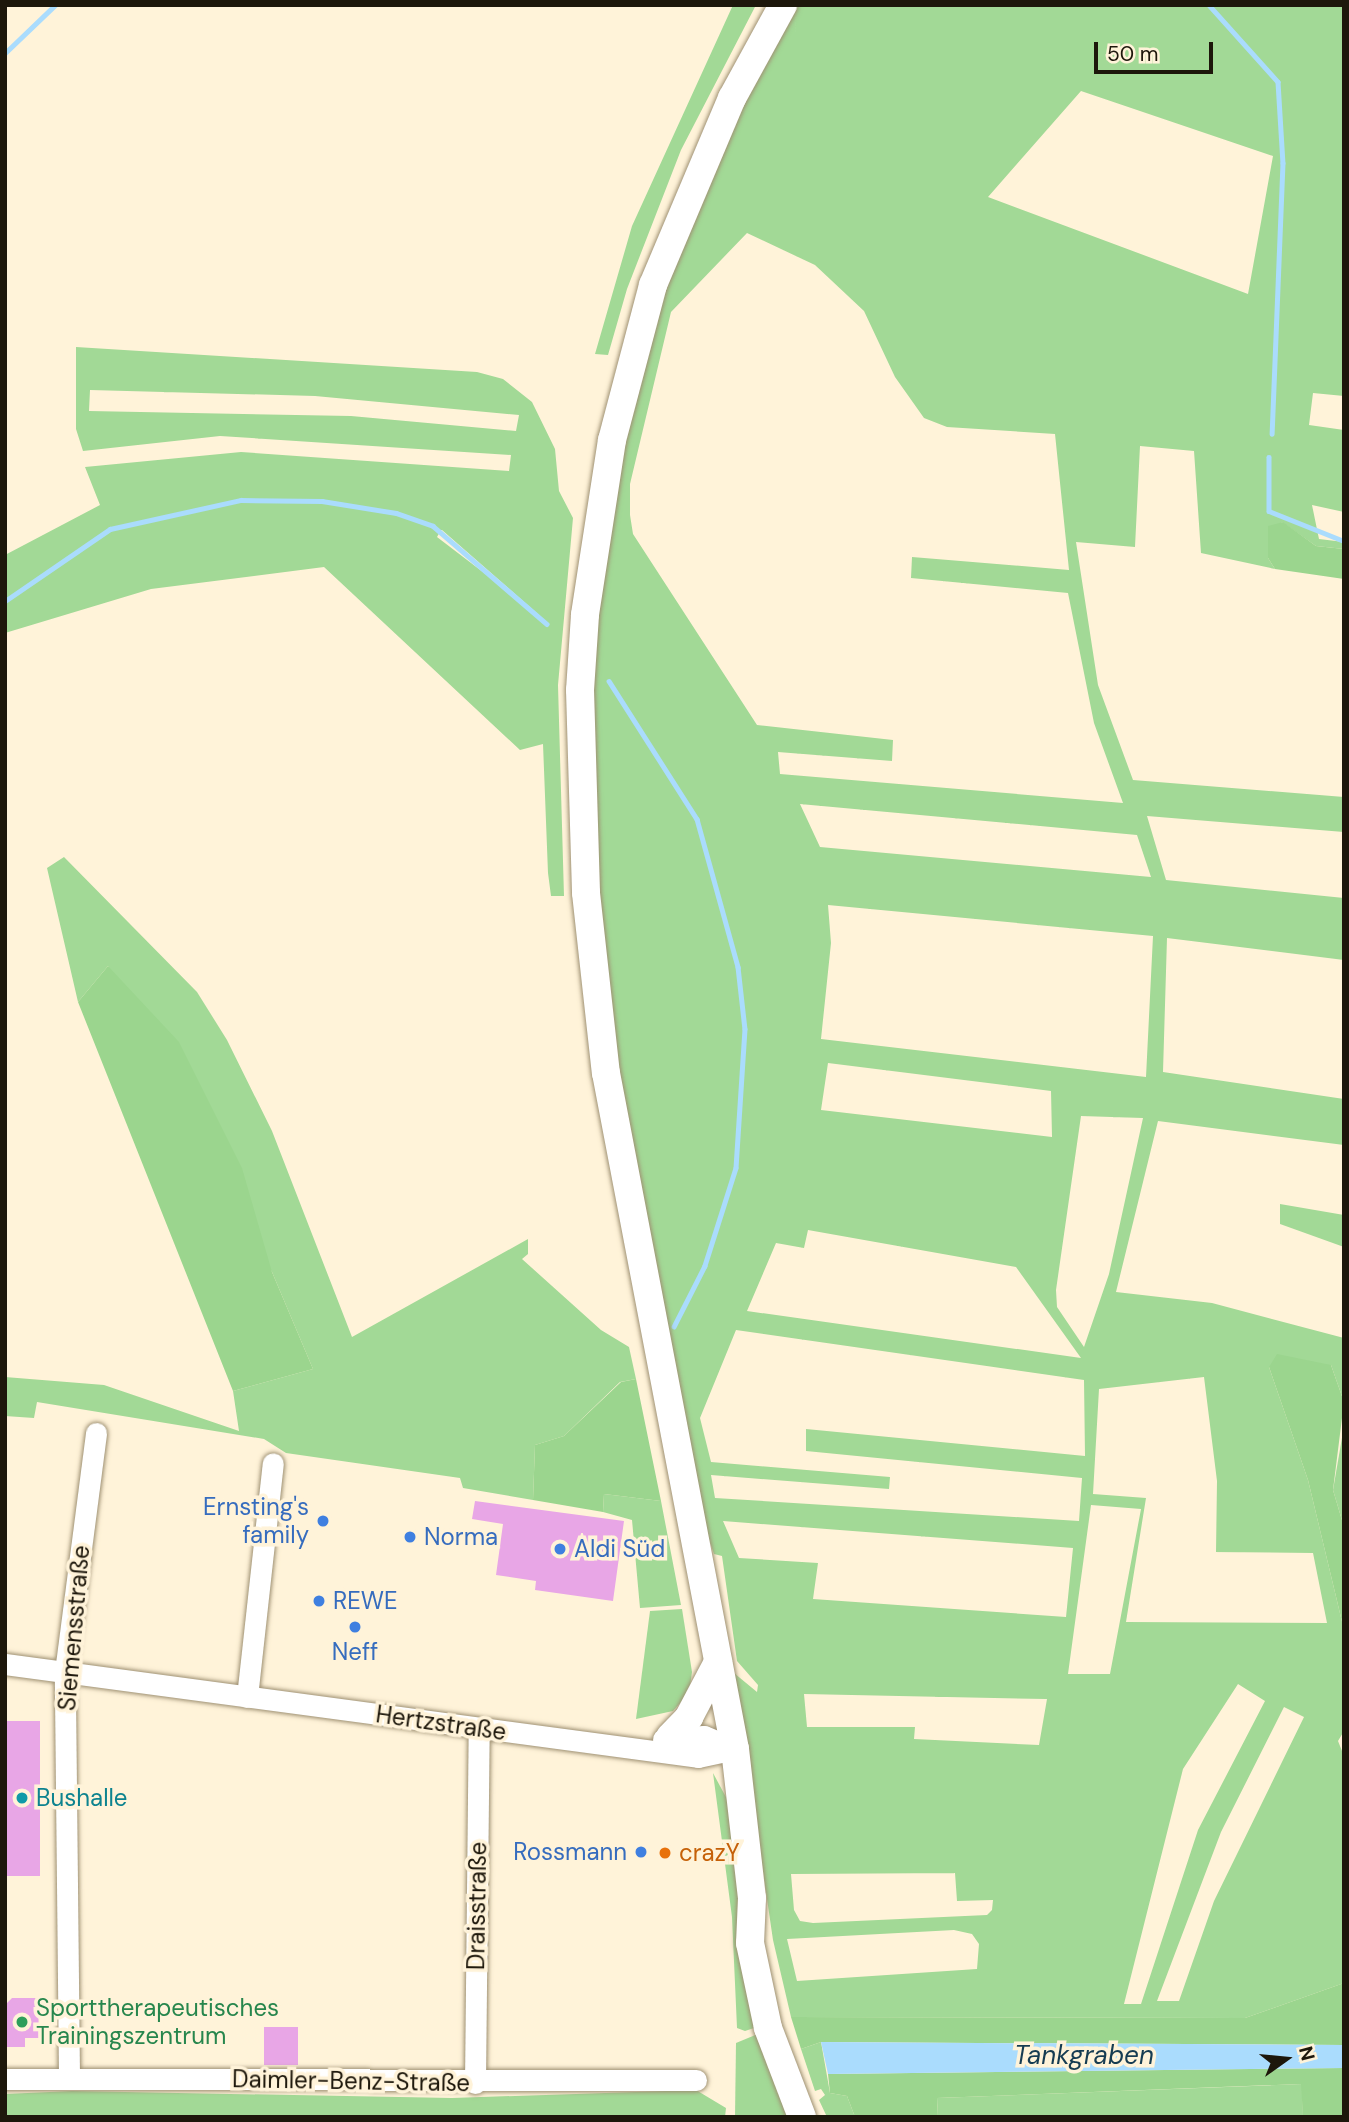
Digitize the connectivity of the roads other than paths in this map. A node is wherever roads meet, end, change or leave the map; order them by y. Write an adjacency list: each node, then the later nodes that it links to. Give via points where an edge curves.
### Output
1 (783, 5): 4 (main road, via 732,98 653,285 612,440 585,615 580,690 586,893 606,1073)
2 (96, 1433): 6 (street, Siemensstraße)
3 (274, 1463): 7 (street)
4 (718, 1662): 9 (main road, via 689,1717); 11 (main road)
5 (5, 1664): 6 (street, Hertzstraße)
6 (65, 1672): 7 (street, Hertzstraße); 13 (street, Siemensstraße)
7 (247, 1697): 8 (street, Hertzstraße)
8 (479, 1730): 10 (street, Hertzstraße); 16 (street, Draisstraße)
9 (670, 1737): 10 (street, Hertzstraße); 11 (street, Hertzstraße, via 704,1736)
10 (636, 1745): 11 (street, Hertzstraße, via 705,1757)
11 (734, 1749): 12 (main road)
12 (752, 1898): 17 (main road, via 750,1943 768,2028); 18 (main road, via 782,2023)
13 (69, 2076): 14 (street, Daimler-Benz-Straße); 16 (street, Daimler-Benz-Straße)
14 (5, 2079)
15 (696, 2080): 16 (street, Daimler-Benz-Straße)
16 (475, 2083)
17 (802, 2117)
18 (816, 2117)

